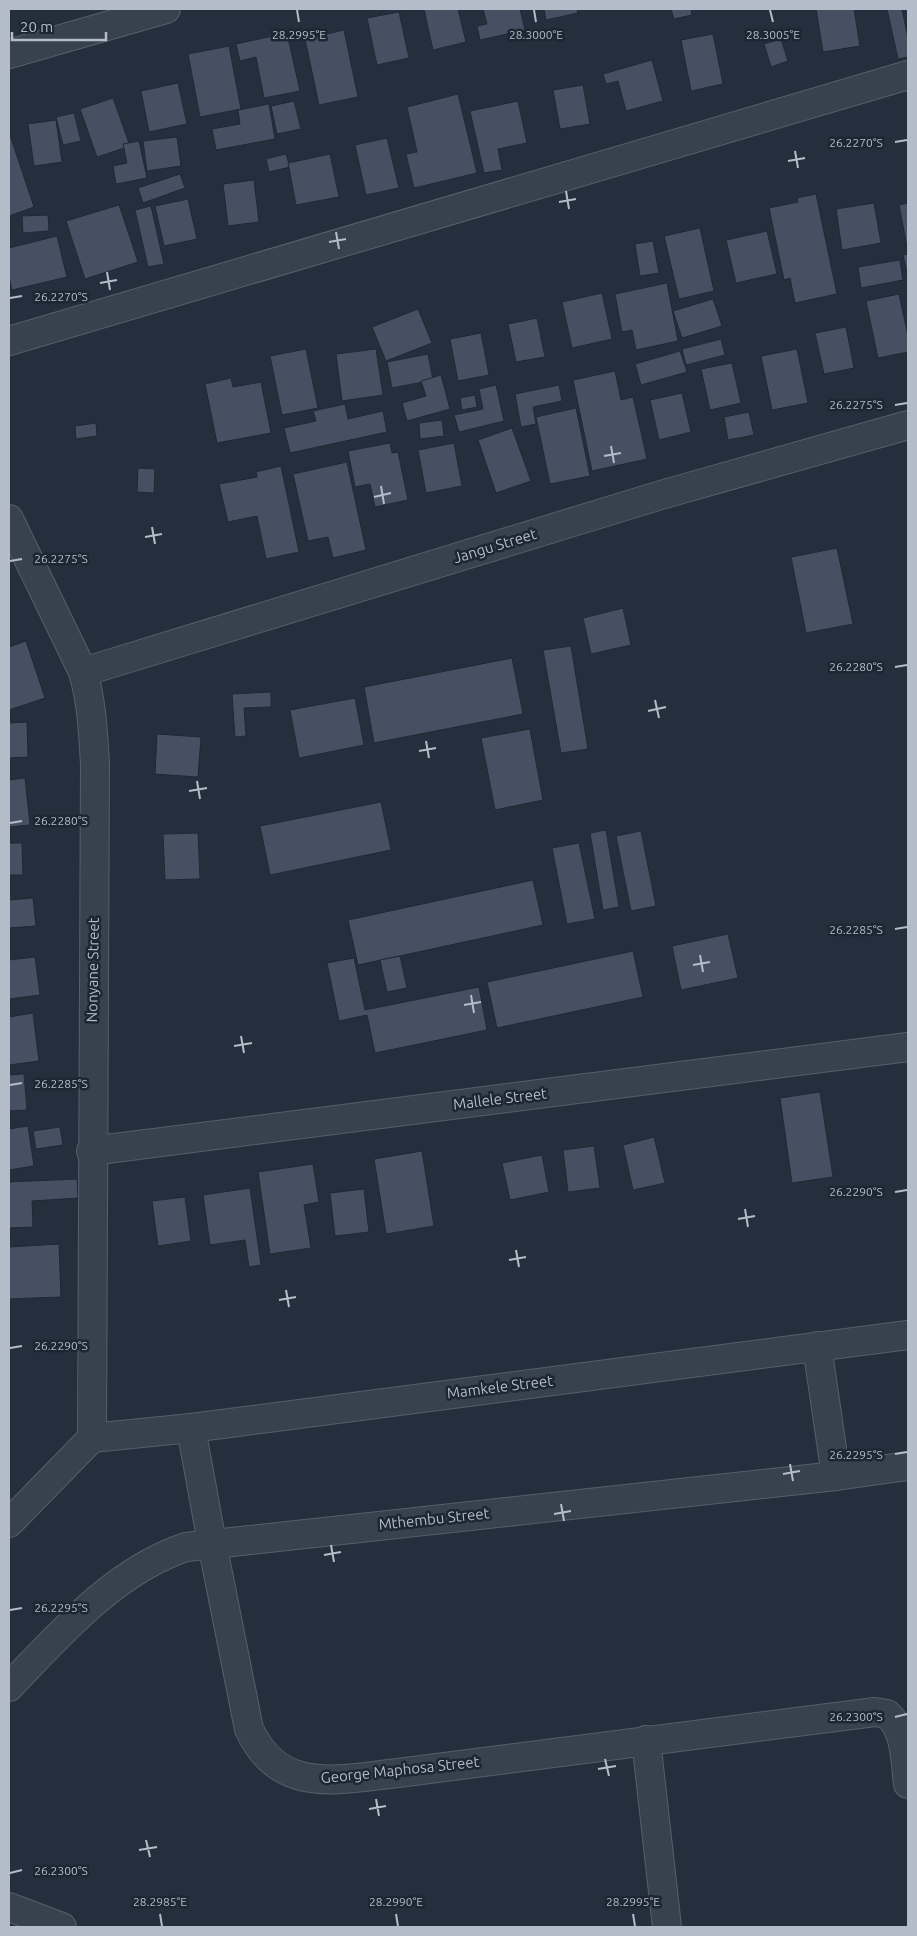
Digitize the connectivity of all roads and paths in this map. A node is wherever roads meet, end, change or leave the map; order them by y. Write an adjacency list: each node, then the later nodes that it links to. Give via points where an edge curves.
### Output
1 (166, 9): 2 (street)
2 (9, 54)
3 (908, 74): 4 (street)
4 (9, 340)
5 (908, 425): 7 (street, Jangu Street, via 661,495)
6 (9, 519): 7 (street, Nonyane Street)
7 (83, 672): 9 (street, Nonyane Street, via 90,696 95,764)
8 (908, 1047): 9 (street, Mallele Street)
9 (91, 1151): 13 (street, Nonyane Street)
10 (908, 1335): 11 (street, Mamkele Street)
11 (817, 1346): 12 (street, Mamkele Street); 15 (street)
12 (191, 1428): 13 (street, Mamkele Street); 17 (street, George Maphosa Street)
13 (92, 1438): 16 (street)
14 (908, 1466): 15 (street, Mthembu Street)
15 (836, 1476): 17 (street, Mthembu Street)
16 (9, 1523)
17 (212, 1543): 18 (street, Mthembu Street, via 164,1554 135,1571 51,1643); 19 (street, George Maphosa Street, via 250,1728 256,1744 293,1775 331,1779 398,1773)
18 (9, 1687)
19 (646, 1740): 20 (street, George Maphosa Street, via 875,1712 887,1714 902,1738); 23 (street)
20 (908, 1784)
21 (9, 1907): 22 (street)
22 (62, 1927)
23 (667, 1927)

